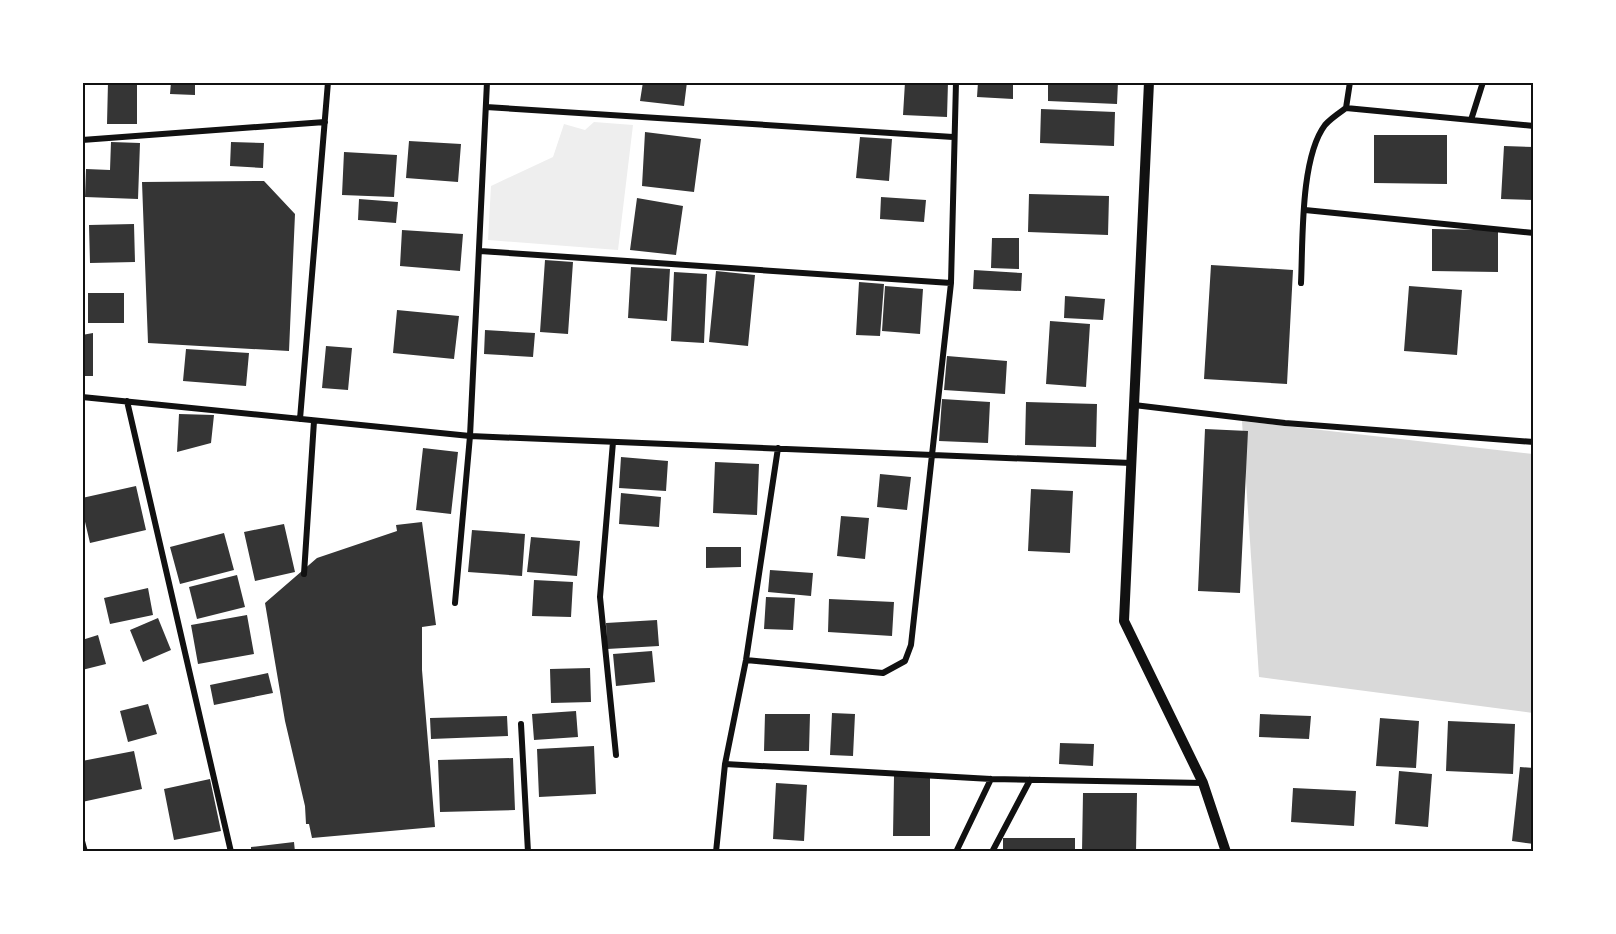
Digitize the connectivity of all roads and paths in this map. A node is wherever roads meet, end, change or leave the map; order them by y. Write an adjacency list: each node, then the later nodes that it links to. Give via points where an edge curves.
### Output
1 (328, 82): 10 (street)
2 (487, 82): 7 (street)
3 (956, 82): 12 (street)
4 (1149, 82): 21 (street)
5 (1350, 82): 8 (street)
6 (1483, 82): 9 (street)
7 (486, 107): 12 (street); 16 (street)
8 (1346, 108): 9 (street); 14 (street, via 1325,125 1311,154)
9 (1471, 120): 11 (street)
10 (325, 122): 13 (street); 22 (street)
11 (1533, 126)
12 (953, 137): 17 (street)
13 (82, 140)
14 (1305, 210): 15 (street); 18 (street)
15 (1533, 232)
16 (480, 251): 17 (street); 24 (street)
17 (951, 283): 28 (street)
18 (1301, 283)
19 (82, 398): 20 (street)
20 (127, 401): 22 (street); 41 (street)
21 (1134, 405): 26 (street, via 1285,423); 29 (street)
22 (300, 419): 23 (street)
23 (314, 421): 24 (street); 30 (street)
24 (470, 436): 25 (street); 31 (street)
25 (613, 442): 27 (street); 34 (street, via 600,597)
26 (1533, 442)
27 (778, 448): 28 (street); 32 (street)
28 (933, 454): 29 (street); 32 (street, via 911,645 905,661 883,673)
29 (1131, 462): 38 (street, via 1124,621)
30 (304, 574)
31 (455, 603)
32 (746, 660): 35 (street)
33 (521, 724): 42 (street)
34 (616, 755)
35 (725, 764): 36 (street); 43 (street)
36 (991, 779): 37 (street); 44 (street)
37 (1030, 780): 38 (street); 45 (street)
38 (1203, 783): 46 (street)
39 (82, 841): 40 (street)
40 (85, 852)
41 (231, 852)
42 (528, 852)
43 (716, 852)
44 (956, 852)
45 (993, 852)
46 (1226, 852)

